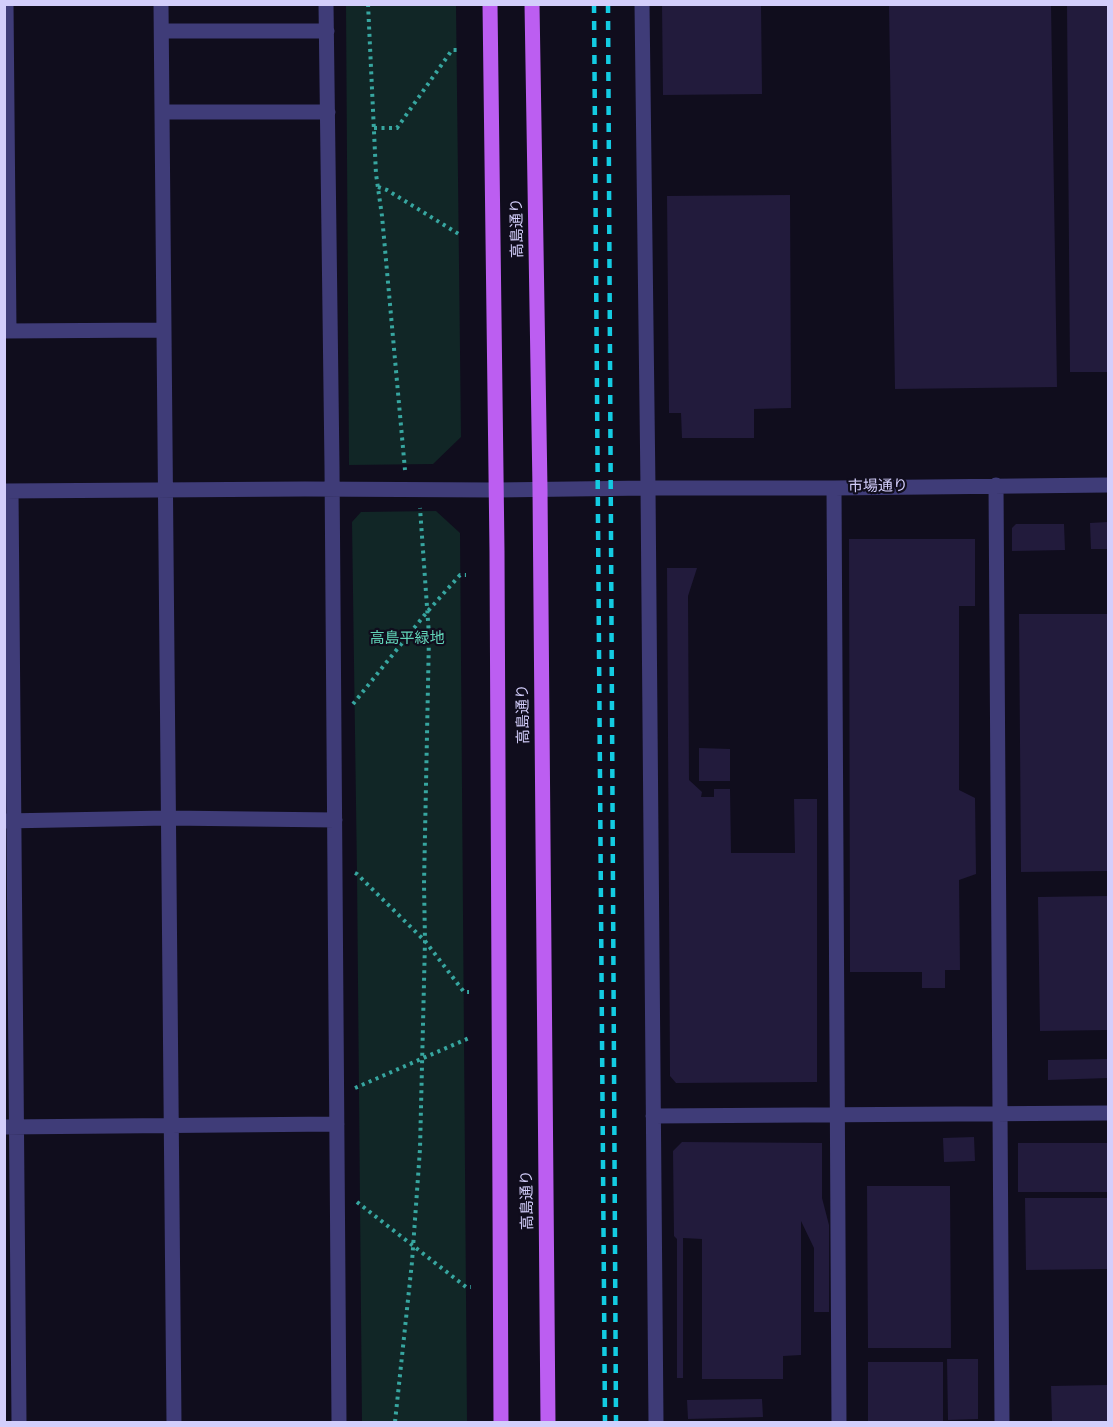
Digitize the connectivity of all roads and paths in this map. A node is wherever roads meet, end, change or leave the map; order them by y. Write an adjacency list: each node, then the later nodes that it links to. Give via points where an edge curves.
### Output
1 (6, 4): 17 (street)
2 (161, 4): 8 (street)
3 (326, 4): 9 (street)
4 (368, 4): 13 (path)
5 (490, 4): 26 (main road, 高島通り)
6 (532, 4): 24 (main road, 高島通り)
7 (642, 4): 21 (street)
8 (162, 31): 9 (street); 11 (street)
9 (327, 31): 12 (street)
10 (461, 50): 13 (path, via 452,50 397,128)
11 (162, 112): 12 (street); 16 (street)
12 (328, 112): 23 (street)
13 (374, 128): 14 (path)
14 (378, 187): 15 (path); 18 (path)
15 (462, 236)
16 (164, 330): 17 (street); 25 (street)
17 (7, 331)
18 (406, 472)
19 (996, 485): 20 (street, 市場通り); 22 (street, 市場通り); 41 (street)
20 (1108, 485)
21 (648, 488): 22 (street, 市場通り); 24 (street, 市場通り); 44 (street)
22 (834, 488): 43 (street)
23 (332, 489): 25 (street, 市場通り); 26 (street, 市場通り); 31 (street)
24 (540, 489): 26 (street, 市場通り); 56 (main road, 高島通り)
25 (166, 490): 27 (street, 市場通り); 32 (street)
26 (496, 490): 55 (main road, 高島通り)
27 (8, 491): 34 (street)
28 (420, 508): 30 (path)
29 (466, 575): 30 (path, via 460,575)
30 (427, 612): 31 (path, via 354,702); 36 (path)
31 (334, 720): 33 (street)
32 (168, 818): 33 (street); 34 (street); 46 (street)
33 (335, 820): 45 (street)
34 (9, 821): 47 (street)
35 (357, 874): 36 (path)
36 (425, 941): 37 (path, via 464,992); 39 (path)
37 (469, 992)
38 (469, 1038): 39 (path)
39 (422, 1059): 40 (path); 49 (path)
40 (352, 1089)
41 (1000, 1113): 42 (street); 43 (street); 59 (street)
42 (1108, 1113)
43 (837, 1114): 44 (street); 58 (street)
44 (653, 1116): 57 (street)
45 (337, 1124): 46 (street); 53 (street)
46 (172, 1125): 47 (street); 52 (street)
47 (10, 1127): 51 (street)
48 (354, 1200): 49 (path)
49 (413, 1246): 50 (path); 54 (path)
50 (471, 1287)
51 (18, 1422)
52 (174, 1422)
53 (339, 1422)
54 (395, 1422)
55 (501, 1422)
56 (548, 1422)
57 (656, 1422)
58 (839, 1422)
59 (1002, 1422)

